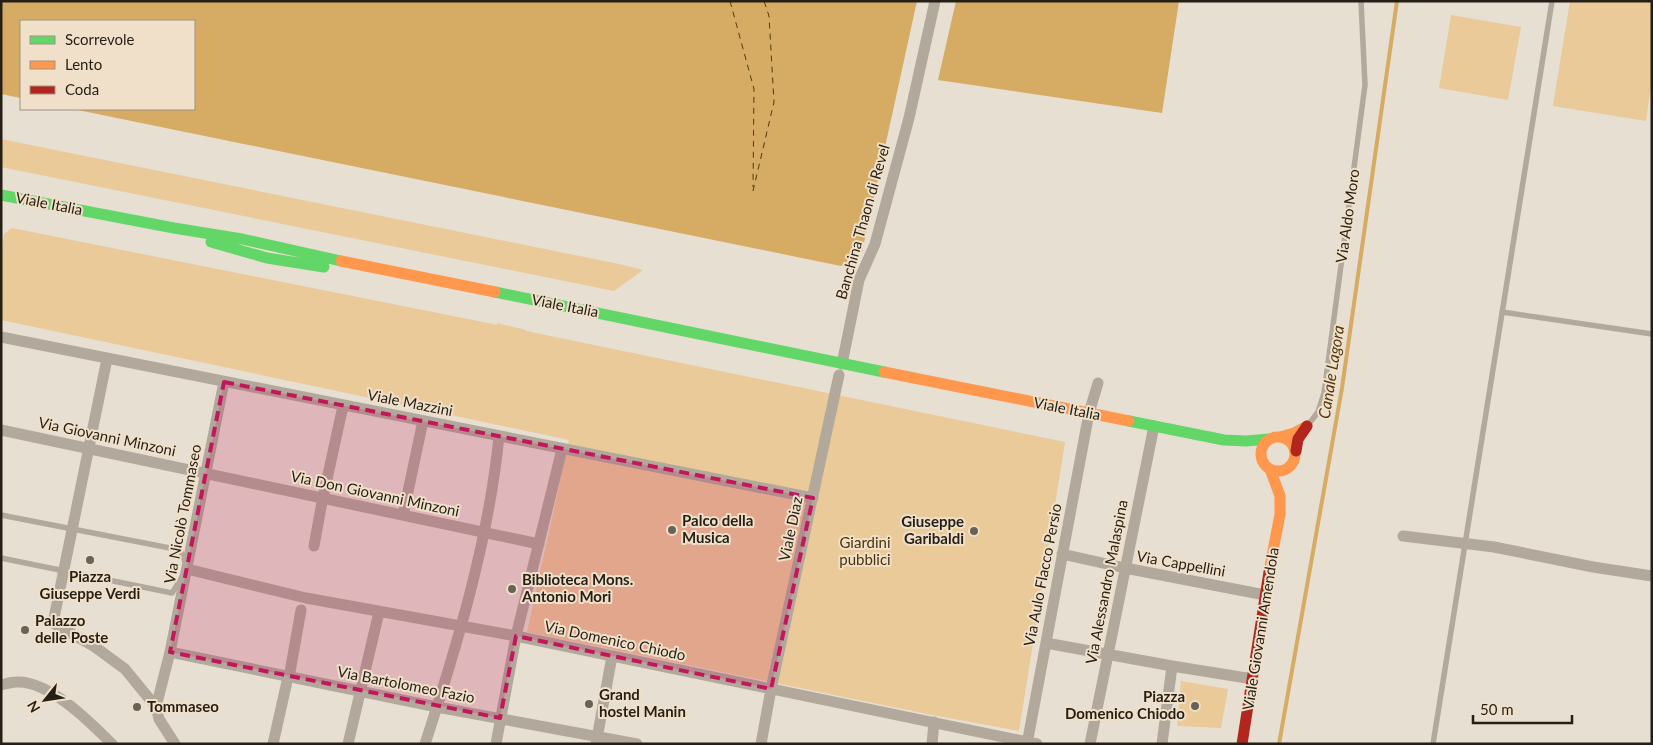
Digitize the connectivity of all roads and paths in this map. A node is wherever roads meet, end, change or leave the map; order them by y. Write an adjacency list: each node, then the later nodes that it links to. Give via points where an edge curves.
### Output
1 (935, 1): 13 (street, Banchina Thaon di Revel, via 909,118 874,244 859,280)
2 (1361, 1): 22 (lane, Via Aldo Moro, via 1365,85 1324,393 1318,412)
3 (1552, 1): 7 (lane)
4 (5, 197): 5 (main road, Viale Italia)
5 (96, 214): 6 (main road, Viale Italia); 10 (main road, Viale Italia, via 251,241)
6 (67, 220)
7 (1502, 312): 8 (lane); 43 (lane)
8 (1652, 334)
9 (1, 337): 11 (street, Viale Mazzini)
10 (758, 347): 12 (main road); 13 (main road, Viale Italia)
11 (107, 358): 15 (street, Viale Mazzini); 27 (street)
12 (770, 361)
13 (839, 372): 14 (main road, Viale Italia); 35 (street, Viale Diaz)
14 (910, 378): 16 (main road, Viale Italia, via 892,385); 19 (main road, Viale Italia)
15 (224, 382): 18 (street, Viale Mazzini); 33 (street, Via Nicolò Tommaseo)
16 (874, 382)
17 (1098, 383): 19 (street, Via Aulo Flacco Persio)
18 (344, 406): 20 (street, Viale Mazzini); 34 (street)
19 (1089, 413): 21 (main road, Viale Italia); 45 (street, Via Aulo Flacco Persio)
20 (423, 421): 24 (street, Viale Mazzini); 38 (street)
21 (1154, 426): 26 (main road, Viale Italia); 47 (street, Via Alessandro Malaspina)
22 (1307, 426): 25 (main road); 29 (main road, Via Aldo Moro, via 1298,439)
23 (1, 430): 27 (street, Via Giovanni Minzoni)
24 (498, 436): 28 (street, Viale Mazzini); 40 (street)
25 (1274, 438): 26 (main road, Viale Italia); 29 (main road, via 1290,441); 30 (main road, via 1262,448)
26 (1224, 440): 30 (main road, Viale Italia)
27 (89, 448): 33 (street, Via Giovanni Minzoni); 39 (street)
28 (562, 449): 35 (street, Viale Mazzini); 42 (street)
29 (1296, 451): 31 (main road)
30 (1262, 460): 32 (main road)
31 (1292, 465): 32 (main road, via 1279,472); 36 (main road, Viale Giovanni Amendola)
32 (1270, 470): 36 (main road, Viale Giovanni Amendola, via 1277,485)
33 (206, 473): 34 (street, Via Don Giovanni Minzoni); 48 (street, Via Nicolò Tommaseo)
34 (323, 498): 38 (street, Via Don Giovanni Minzoni); 44 (street)
35 (812, 498): 64 (street, Viale Diaz)
36 (1280, 514): 51 (main road, Viale Giovanni Amendola)
37 (1, 515): 39 (lane)
38 (403, 515): 40 (street, Via Don Giovanni Minzoni)
39 (73, 529): 48 (lane, via 180,550); 49 (street)
40 (484, 532): 42 (street, Via Don Giovanni Minzoni); 54 (street)
41 (1403, 536): 43 (street)
42 (539, 544): 55 (street)
43 (1465, 544): 50 (street); 84 (lane)
44 (314, 546)
45 (1062, 554): 47 (street, Via Cappellini); 56 (street, Via Aulo Flacco Persio)
46 (1, 558): 49 (lane)
47 (1124, 568): 51 (street, Via Cappellini); 58 (street, Via Alessandro Malaspina)
48 (187, 569): 49 (lane, via 172,593); 53 (street, Via Domenico Chiodo); 57 (street, Via Nicolò Tommaseo)
49 (64, 571): 66 (street, via 53,623 125,669)
50 (1652, 576)
51 (1265, 595): 62 (main road, Viale Giovanni Amendola)
52 (301, 610): 61 (street)
53 (379, 612): 54 (street, Via Domenico Chiodo); 65 (street)
54 (461, 627): 55 (street, Via Domenico Chiodo); 67 (street)
55 (516, 636): 59 (street, Via Domenico Chiodo); 68 (street)
56 (1046, 643): 58 (street); 72 (street, Via Aulo Flacco Persio)
57 (170, 652): 61 (street, Via Bartolomeo Fazio); 66 (street, Via Nicolò Tommaseo)
58 (1108, 654): 60 (street); 81 (street, Via Alessandro Malaspina)
59 (612, 656): 64 (street, Via Domenico Chiodo); 70 (street)
60 (1172, 666): 62 (street); 82 (street)
61 (289, 674): 65 (street, Via Bartolomeo Fazio); 75 (street)
62 (1252, 678): 83 (main road, Viale Giovanni Amendola)
63 (1, 685): 73 (street, via 32,683 53,694)
64 (771, 689): 69 (street, Via Domenico Chiodo); 80 (street, Viale Diaz)
65 (360, 691): 67 (street, Via Bartolomeo Fazio); 76 (street)
66 (156, 707): 74 (street, via 159,719)
67 (437, 707): 68 (street, Via Bartolomeo Fazio); 77 (street)
68 (500, 718): 70 (street, Via Bartolomeo Fazio); 78 (street)
69 (934, 722): 71 (street); 72 (street, Via Domenico Chiodo)
70 (597, 740): 79 (street, Via Bartolomeo Fazio)
71 (932, 743)
72 (1030, 743)
73 (112, 744)
74 (176, 744)
75 (273, 744)
76 (348, 744)
77 (425, 744)
78 (496, 744)
79 (637, 744)
80 (761, 744)
81 (1090, 744)
82 (1162, 744)
83 (1242, 744)
84 (1433, 744)

